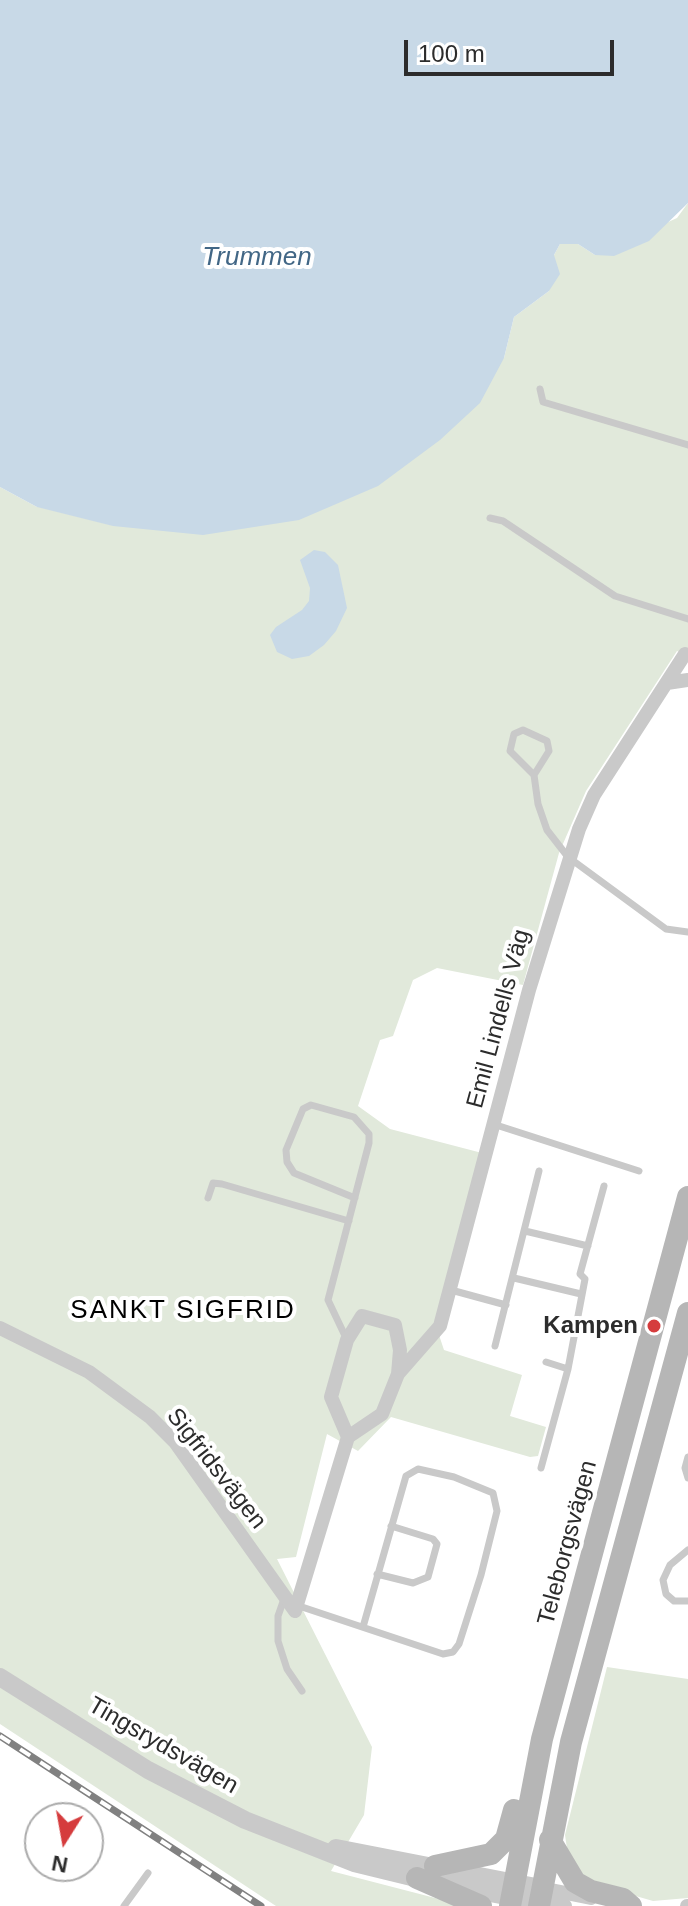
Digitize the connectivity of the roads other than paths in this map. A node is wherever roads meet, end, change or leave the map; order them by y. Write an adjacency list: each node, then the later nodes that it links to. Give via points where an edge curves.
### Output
1 (540, 389): 2 (lane, via 543,402)
2 (688, 445)
3 (490, 518): 4 (lane, via 503,521 615,596)
4 (688, 619)
5 (686, 648): 6 (street, Emil Lindells Väg)
6 (667, 683): 7 (street); 9 (street, Emil Lindells Väg, via 594,795)
7 (687, 683)
8 (534, 775): 8 (lane, via 549,751 547,741 523,730 514,734 510,751); 9 (lane, via 547,830)
9 (568, 857): 10 (lane, via 666,929); 11 (street, Emil Lindells Väg)
10 (688, 932)
11 (493, 1124): 13 (lane, Emil Lindells Väg); 22 (street, Emil Lindells Väg)
12 (539, 1171): 19 (lane)
13 (639, 1171)
14 (604, 1186): 20 (lane)
15 (688, 1197): 44 (main road, Teleborgsvägen)
16 (208, 1198): 18 (lane, via 213,1183 222,1184)
17 (355, 1198): 17 (lane, via 369,1134 354,1117 320,1105 303,1109 286,1150 287,1162 294,1173); 18 (lane)
18 (349, 1221): 27 (lane, via 328,1300)
19 (525, 1231): 20 (lane); 21 (lane)
20 (588, 1246): 23 (lane)
21 (514, 1278): 23 (lane); 24 (lane)
22 (450, 1290): 24 (lane); 31 (street, Emil Lindells Väg, via 440,1326)
23 (581, 1294): 30 (lane)
24 (506, 1305): 28 (lane)
25 (688, 1313): 45 (main road, via 571,1742)
26 (0, 1328): 40 (street, Sigfridsvägen, via 89,1372 150,1417 175,1442)
27 (347, 1340): 31 (street, Emil Lindells Väg, via 362,1316 395,1325); 32 (street, via 331,1397)
28 (495, 1346)
29 (546, 1362): 30 (lane)
30 (568, 1369): 34 (lane)
31 (398, 1374): 32 (street, Emil Lindells Väg, via 382,1414)
32 (348, 1437): 40 (street)
33 (688, 1457): 35 (lane)
34 (541, 1468)
35 (688, 1478)
36 (391, 1526): 38 (lane); 38 (lane, via 437,1544 428,1577 413,1583); 41 (lane, via 406,1476 418,1469 483,1488 497,1501 481,1575 453,1652 443,1654)
37 (688, 1550): 39 (lane, via 670,1565 663,1580 674,1601)
38 (377, 1574): 41 (lane)
39 (688, 1601)
40 (292, 1604): 41 (lane); 43 (lane, via 278,1616 278,1641 287,1669)
41 (363, 1627)
42 (0, 1677): 46 (street, Tingsrydsvägen, via 192,1794 354,1863)
43 (302, 1691)
44 (535, 1765): 46 (main road, via 502,1845 482,1858); 48 (main road, Teleborgsvägen)
45 (550, 1840): 49 (main road); 53 (main road, via 575,1882)
46 (426, 1872): 48 (street, Tingsrydsvägen); 51 (main road)
47 (148, 1873): 50 (lane)
48 (512, 1895): 49 (street, Tingsrydsvägen)
49 (540, 1899): 52 (street); 53 (street)
50 (124, 1906)
51 (481, 1906)
52 (565, 1906)
53 (629, 1906)

